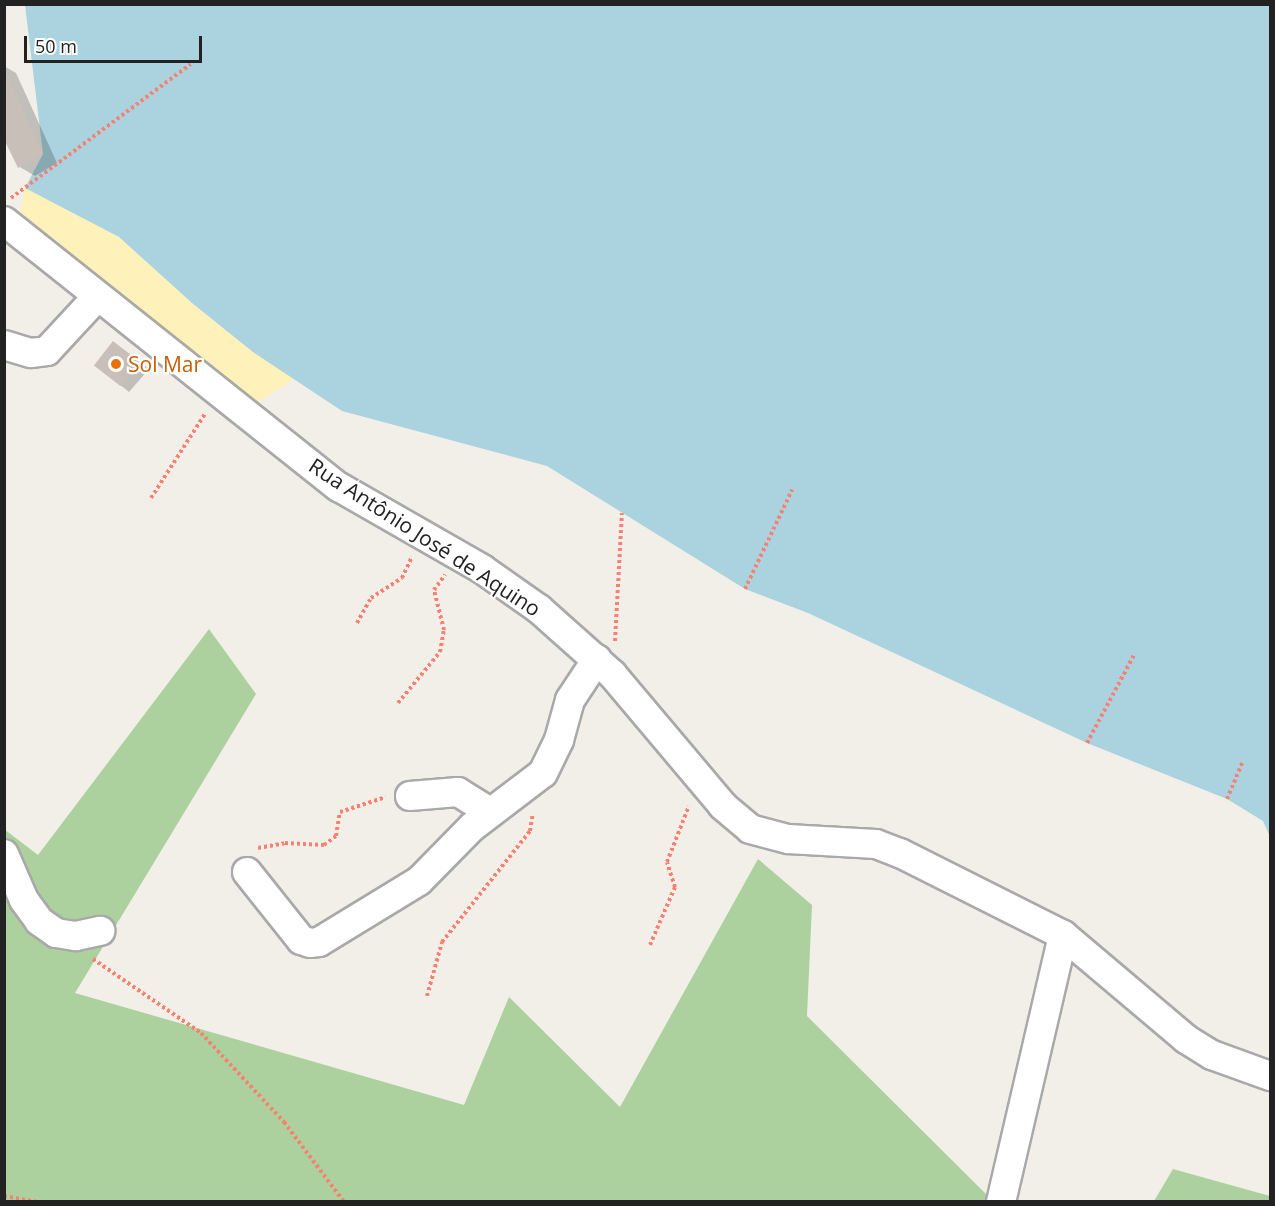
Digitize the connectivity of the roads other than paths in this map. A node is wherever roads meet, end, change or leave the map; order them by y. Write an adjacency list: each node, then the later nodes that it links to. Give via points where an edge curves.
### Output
1 (4, 221): 2 (street, Rua Antônio José de Aquino)
2 (97, 297): 3 (street, via 47,351 31,353); 4 (street, Rua Antônio José de Aquino, via 339,487 459,555 539,609)
3 (4, 345)
4 (604, 666): 6 (street, via 570,700 553,756 531,785); 10 (street, Rua Antônio José de Aquino, via 723,806 750,829 788,838 876,844)
5 (410, 796): 6 (street, via 458,792)
6 (490, 812): 8 (street, via 431,872 319,942 301,940)
7 (4, 854): 9 (street, via 24,900 39,921 56,933 76,936)
8 (250, 861)
9 (100, 931)
10 (1063, 935): 11 (street, Rua Antônio José de Aquino, via 1186,1039 1212,1055); 12 (street)
11 (1270, 1076)
12 (1001, 1202)

